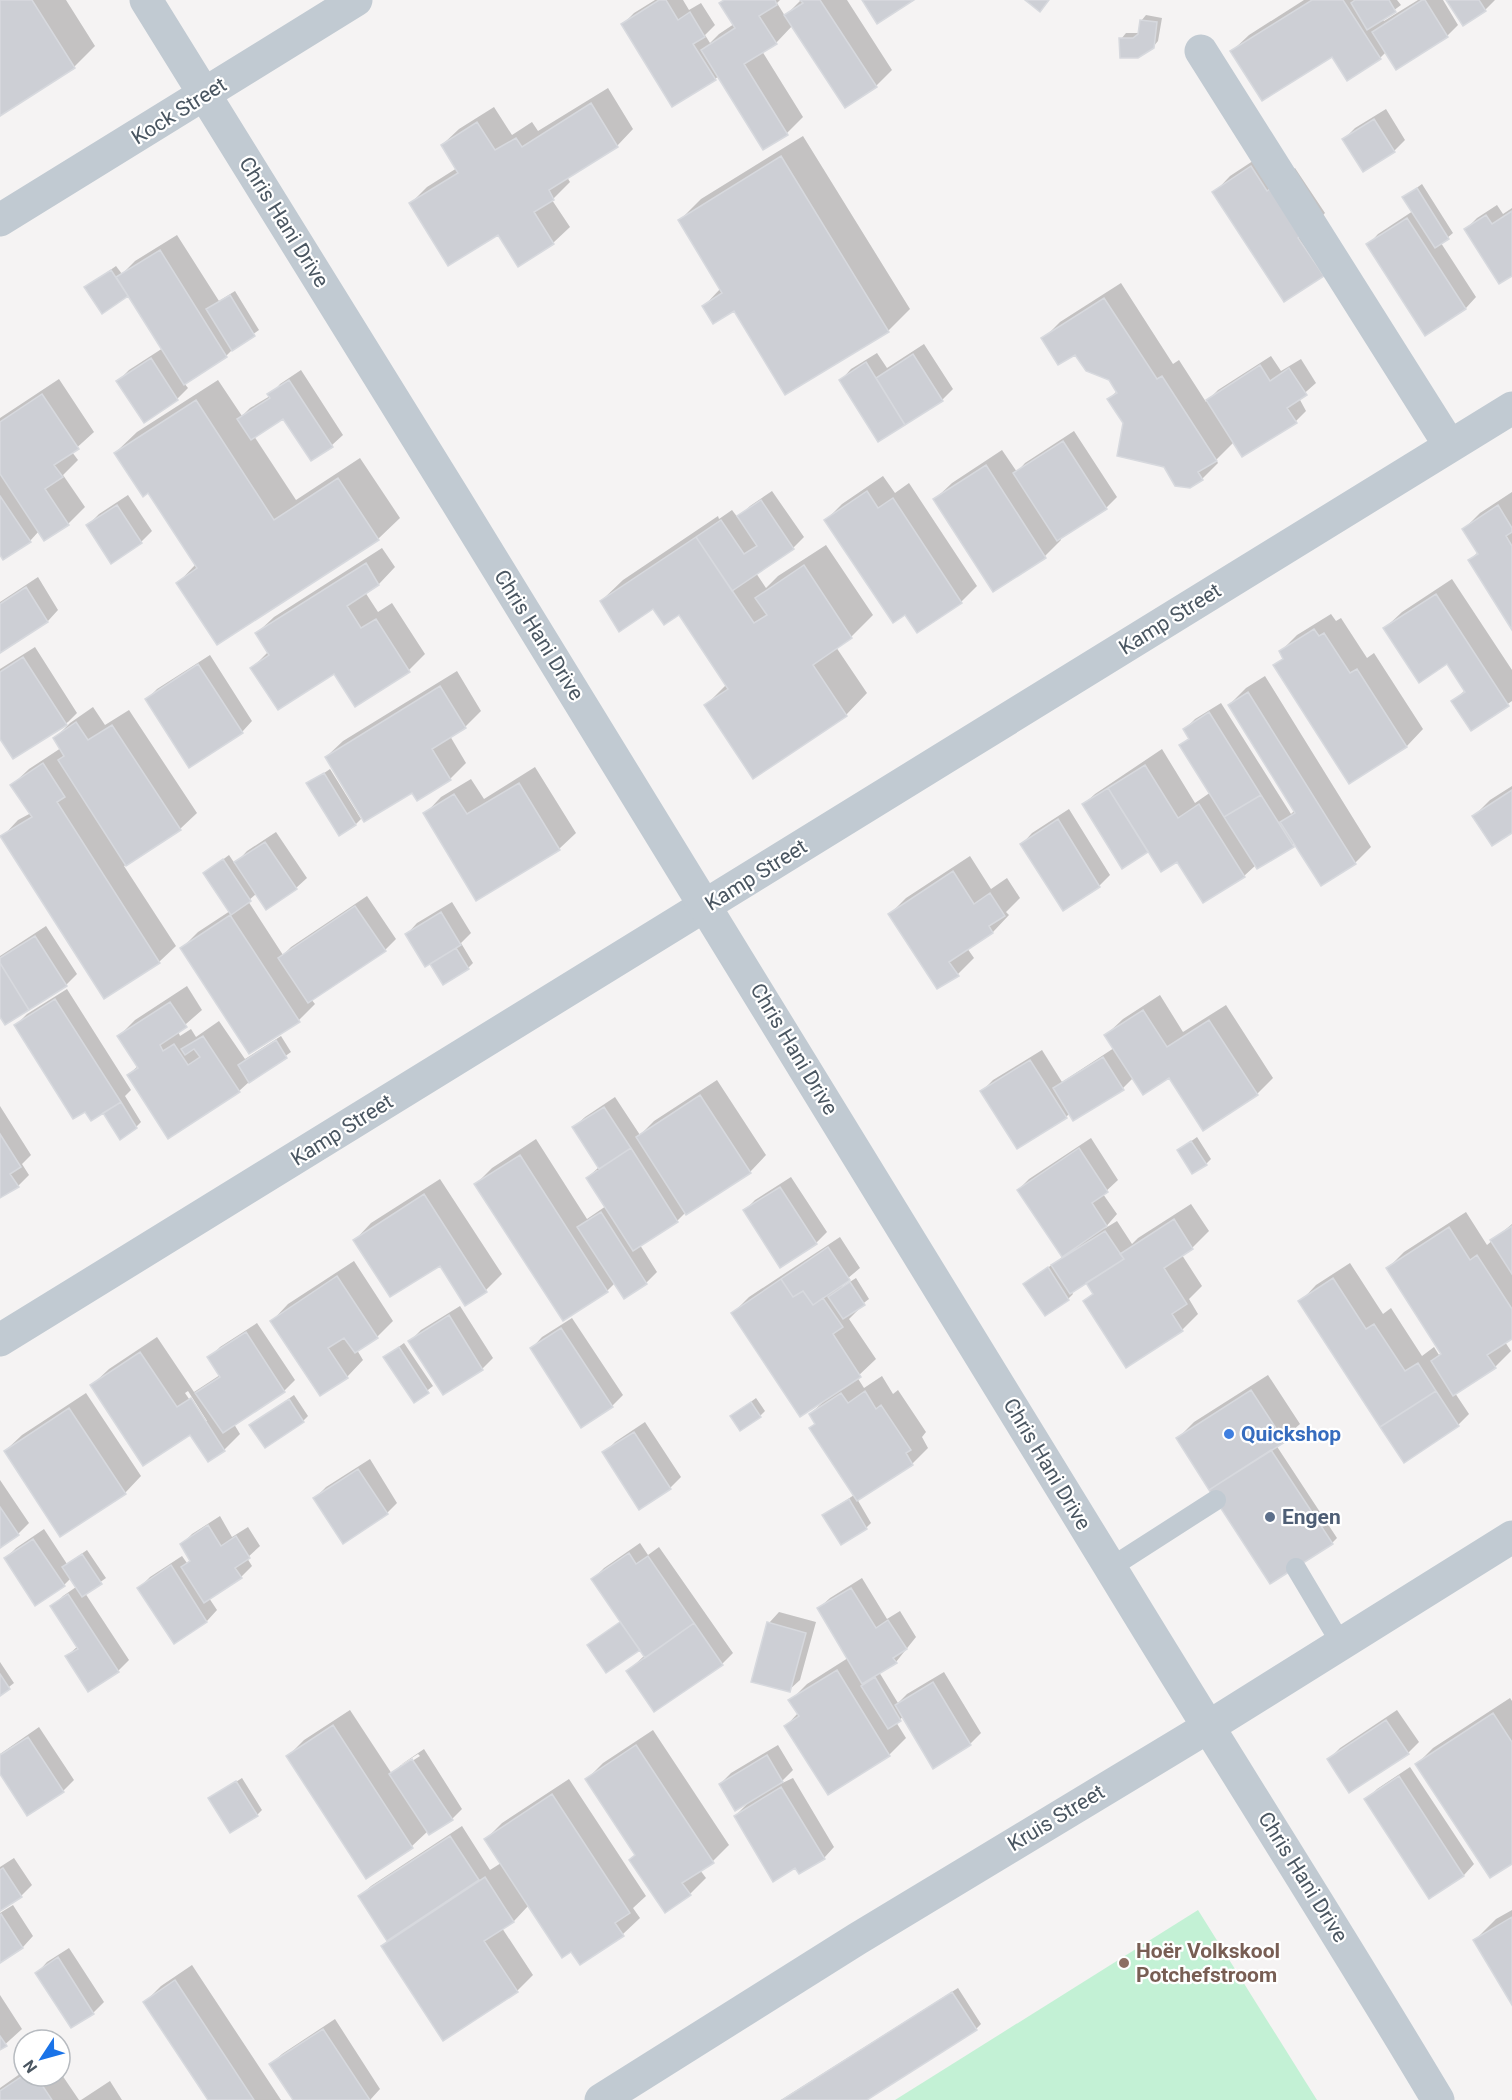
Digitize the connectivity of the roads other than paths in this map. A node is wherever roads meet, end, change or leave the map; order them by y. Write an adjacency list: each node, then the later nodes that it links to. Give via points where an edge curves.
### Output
1 (147, 0): 4 (street, Chris Hani Drive)
2 (357, 0): 4 (street, Kock Street)
3 (1202, 51): 7 (street)
4 (205, 94): 5 (street, Kock Street); 8 (street, Chris Hani Drive)
5 (0, 220)
6 (1512, 408): 7 (street, Kamp Street)
7 (1450, 446): 8 (street, Kamp Street)
8 (706, 906): 9 (street, Kamp Street); 12 (street, Chris Hani Drive)
9 (0, 1340)
10 (1216, 1500): 12 (lane)
11 (1512, 1537): 14 (street, Kruis Street)
12 (1110, 1568): 15 (street, Chris Hani Drive)
13 (1296, 1568): 14 (lane)
14 (1340, 1642): 15 (street, Kruis Street)
15 (1208, 1726): 16 (street, Kruis Street); 17 (street, Chris Hani Drive)
16 (601, 2100)
17 (1438, 2100)

